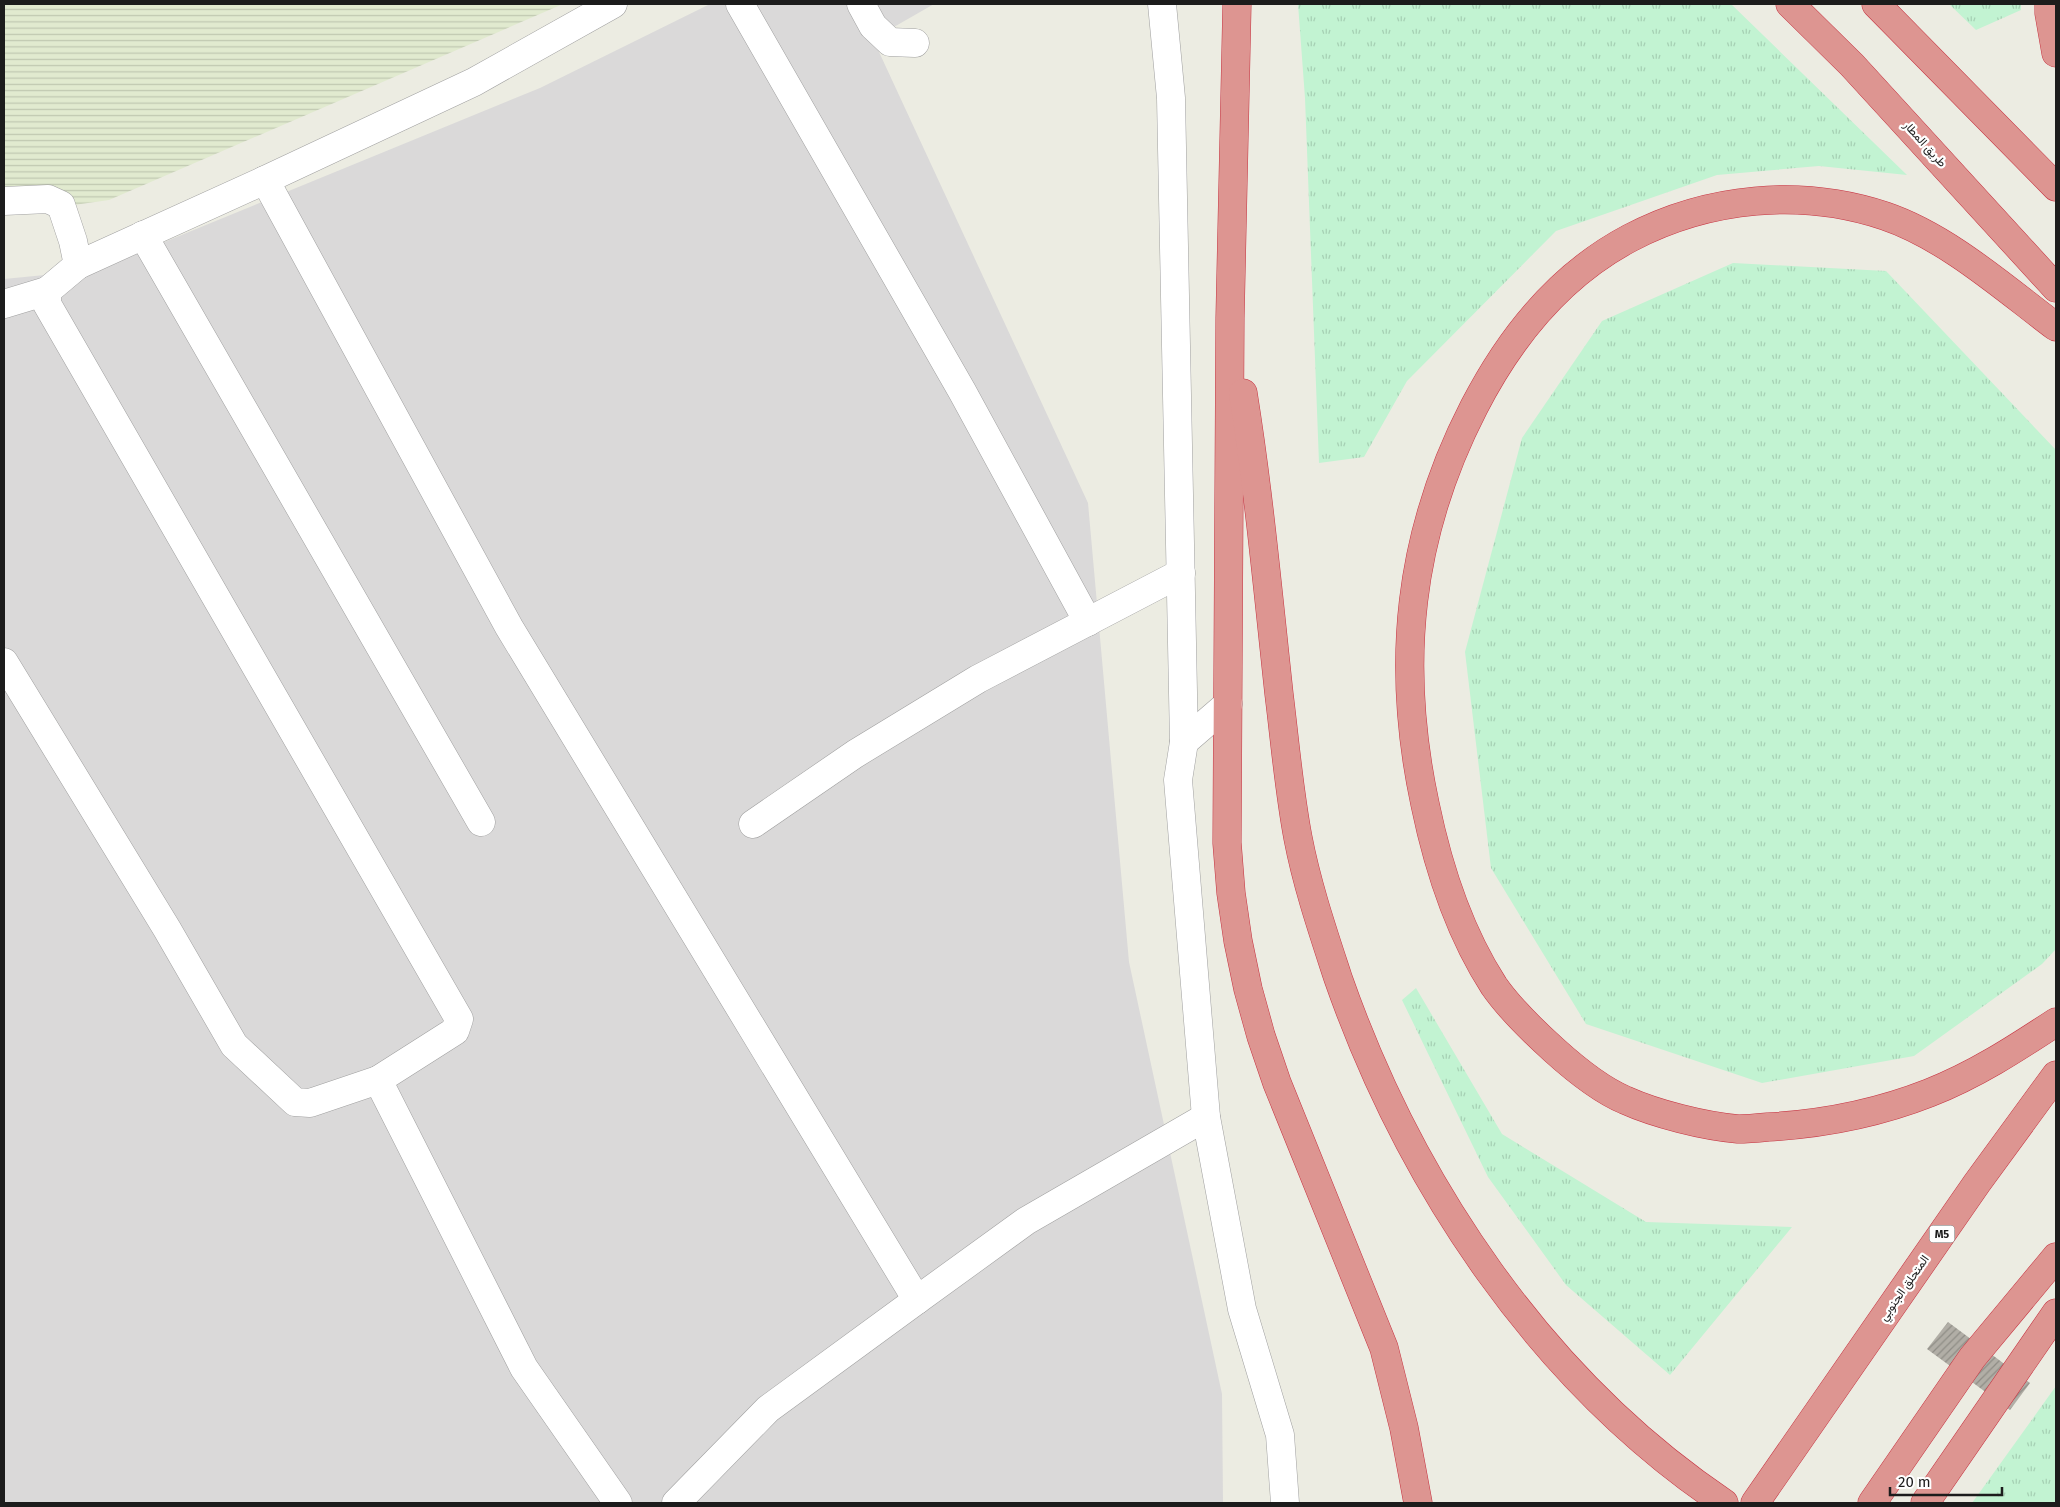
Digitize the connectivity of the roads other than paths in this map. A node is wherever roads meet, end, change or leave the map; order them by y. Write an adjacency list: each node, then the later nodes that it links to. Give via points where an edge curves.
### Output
1 (613, 4): 11 (street, via 474,82)
2 (740, 4): 22 (street, via 962,391)
3 (861, 4): 9 (street, via 872,26 890,42)
4 (1162, 4): 21 (street, via 1170,98)
5 (1237, 4): 19 (highway)
6 (1790, 4): 16 (highway, طريق المطار, via 1852,65)
7 (1876, 4): 12 (highway)
8 (2050, 4): 10 (highway)
9 (914, 43)
10 (2056, 53)
11 (265, 180): 14 (street); 33 (street, via 508,626)
12 (2056, 187)
13 (4, 201): 15 (street, via 48,199 61,205)
14 (143, 236): 15 (street); 26 (street)
15 (78, 265): 17 (street)
16 (2056, 288)
17 (47, 292): 18 (street); 30 (street, via 47,304 459,1018 455,1030)
18 (4, 304)
19 (1230, 318): 24 (highway); 40 (highway, via 1254,462 1298,838 1324,936 1357,1032 1400,1124 1449,1213 1507,1296 1577,1376 1639,1437)
20 (2056, 327): 28 (highway, via 1938,240 1885,216 1829,203 1771,199 1713,206 1657,224 1606,250 1560,286 1522,330 1485,385 1455,444 1432,506 1417,571 1410,646 1410,703 1417,769 1431,834 1469,940 1496,988 1534,1032 1576,1069 1623,1100 1677,1118 1740,1129 1804,1125 1867,1113 1929,1093 1988,1066)
21 (1181, 573): 22 (street); 25 (street)
22 (1088, 622): 27 (street, via 962,689 856,754)
23 (4, 662): 30 (street, via 234,1045 295,1102 310,1103)
24 (1228, 704): 25 (street); 39 (highway, via 1229,873 1248,989 1277,1083 1384,1348)
25 (1184, 742): 31 (street, via 1178,780)
26 (481, 822)
27 (753, 824)
28 (2056, 1022)
29 (2056, 1075): 41 (highway, المتحلق الجنوبي / M5)
30 (378, 1080): 36 (street, via 524,1368)
31 (1206, 1117): 33 (street, via 1026,1221); 38 (street, via 1242,1309 1280,1435)
32 (2056, 1257): 42 (highway, via 1972,1358)
33 (917, 1300): 37 (street, via 768,1409)
34 (2056, 1313): 35 (highway)
35 (1927, 1499)
36 (618, 1503)
37 (676, 1503)
38 (1285, 1503)
39 (1418, 1503)
40 (1724, 1503)
41 (1755, 1503)
42 (1872, 1503)

